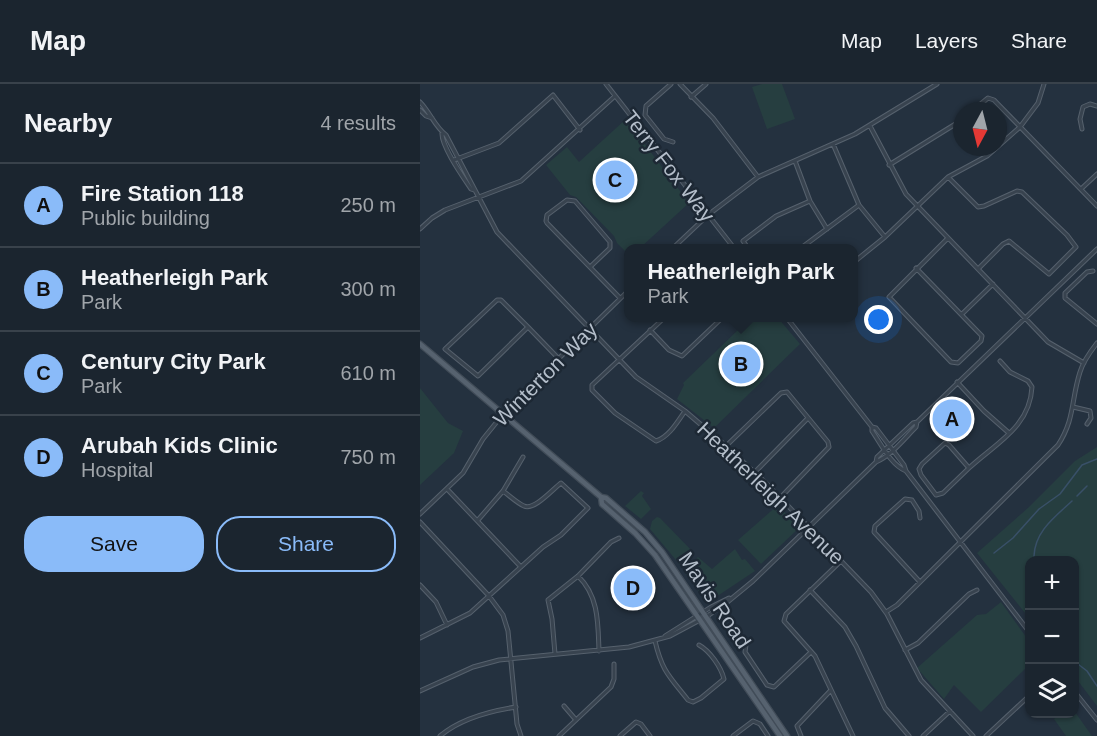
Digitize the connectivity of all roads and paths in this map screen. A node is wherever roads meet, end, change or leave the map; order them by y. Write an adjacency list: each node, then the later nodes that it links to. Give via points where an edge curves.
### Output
1 (606, 84): 7 (street, Terry Fox Way)
2 (671, 84): 20 (street, via 644,111 664,139)
3 (680, 84): 8 (street)
4 (706, 84): 8 (street)
5 (937, 84): 14 (street)
6 (1044, 84): 16 (street, via 1038,103)
7 (615, 96): 18 (street); 36 (street, Terry Fox Way)
8 (692, 97): 27 (street)
9 (420, 102): 13 (street, Heatherleigh Avenue)
10 (1097, 106): 17 (street, via 1083,107)
11 (420, 110): 13 (street, Heatherleigh Avenue)
12 (1007, 115): 16 (street)
13 (432, 118): 19 (street, Heatherleigh Avenue)
14 (870, 126): 21 (street); 25 (street)
15 (953, 126): 25 (street)
16 (1020, 127): 28 (street, via 987,156); 29 (street)
17 (1082, 129)
18 (580, 130): 22 (street, via 553,95 499,143); 31 (street, via 521,181)
19 (442, 133): 22 (street, Heatherleigh Avenue); 23 (street, Heatherleigh Avenue)
20 (673, 142)
21 (832, 144): 24 (street); 33 (street)
22 (459, 158): 23 (street); 30 (street, Heatherleigh Avenue)
23 (454, 160): 30 (street, Heatherleigh Avenue)
24 (795, 161): 27 (street); 32 (street)
25 (889, 165): 34 (street, via 902,190)
26 (1097, 174): 29 (street)
27 (758, 177): 36 (street)
28 (948, 177): 34 (street); 49 (street, via 978,207 1022,192 1076,247 1049,274 1010,241)
29 (1081, 189): 35 (street)
30 (474, 191): 31 (street, Heatherleigh Avenue)
31 (479, 199): 37 (street, via 445,210); 61 (street, Heatherleigh Avenue, via 497,232)
32 (810, 201): 38 (street); 43 (street, via 776,216 743,241)
33 (859, 205): 38 (street); 39 (street)
34 (918, 206): 39 (street); 40 (street)
35 (1097, 206)
36 (708, 215): 41 (street); 42 (street, Terry Fox Way)
37 (420, 229)
38 (827, 229): 44 (street)
39 (885, 237): 46 (street)
40 (948, 238): 48 (street); 49 (street)
41 (678, 244)
42 (730, 244)
43 (745, 244)
44 (808, 244)
45 (1097, 249): 55 (street)
46 (858, 259)
47 (590, 267): 47 (street, via 611,243 575,201 567,200 547,215 546,221); 53 (street)
48 (916, 268): 54 (street); 54 (street, via 889,299 954,363 982,338)
49 (978, 269): 51 (street)
50 (1093, 272): 59 (street, via 1087,272 1065,293 1065,298)
51 (993, 284): 54 (street); 55 (street)
52 (624, 295): 53 (street, Winterton Way)
53 (620, 299): 61 (street, Winterton Way)
54 (962, 314)
55 (1025, 317): 68 (street, via 1048,342); 69 (street)
56 (659, 322): 62 (street)
57 (718, 322): 62 (street, via 682,356 669,350)
58 (790, 322): 76 (street)
59 (1097, 324)
60 (528, 327): 60 (street, via 501,300 496,300 445,349 478,376); 65 (street)
61 (589, 329): 65 (street, Winterton Way); 66 (street, Heatherleigh Avenue)
62 (650, 330): 66 (street)
63 (420, 344): 72 (main road, Mavis Road)
64 (1097, 344): 68 (street)
65 (558, 358): 72 (street, Winterton Way)
66 (620, 360): 71 (street, Heatherleigh Avenue, via 640,381); 71 (street, via 592,385 594,393 615,413 657,441)
67 (1000, 361): 77 (street, via 1032,387 1028,410)
68 (1084, 363): 70 (street)
69 (957, 382): 74 (street); 77 (street)
70 (1073, 407): 75 (street, via 1089,411 1091,418); 98 (street, via 1067,432 1058,446)
71 (685, 411): 78 (street, Heatherleigh Avenue)
72 (502, 415): 88 (street, Winterton Way); 90 (main road, Mavis Road)
73 (808, 418): 78 (street, via 787,392 780,393); 87 (street); 91 (street, via 829,447)
74 (917, 422): 79 (street); 81 (street)
75 (1087, 424)
76 (872, 427): 79 (street); 80 (street)
77 (1009, 433): 85 (street)
78 (726, 446): 87 (street, Heatherleigh Avenue)
79 (889, 446): 80 (street); 81 (street)
80 (885, 450): 82 (street); 84 (street)
81 (892, 450): 82 (street); 86 (street)
82 (888, 454): 84 (street); 86 (street)
83 (523, 457): 89 (street)
84 (876, 462): 96 (street)
85 (969, 468): 85 (street, via 938,495 919,470 945,443)
86 (906, 471): 98 (street)
87 (755, 472): 91 (street, Heatherleigh Avenue)
88 (447, 489): 92 (street, Winterton Way); 94 (street)
89 (503, 491): 94 (street); 100 (street, via 529,507 561,483 588,508)
90 (601, 497): 108 (main road, Mavis Road, via 655,543); 109 (main road, Mavis Road, via 602,504 655,555)
91 (780, 498): 96 (street, Heatherleigh Avenue)
92 (420, 514)
93 (920, 518): 102 (street, via 912,500 905,499 873,532)
94 (478, 520): 100 (street)
95 (420, 522): 106 (street)
96 (810, 528): 99 (street, Heatherleigh Avenue); 108 (street, via 753,581)
97 (620, 538): 101 (street, via 611,542)
98 (960, 542): 102 (street); 111 (street)
99 (841, 561): 104 (street); 107 (street, Heatherleigh Avenue)
100 (521, 567): 106 (street)
101 (578, 576): 117 (street, via 593,598); 119 (street, via 547,602)
102 (920, 582): 107 (street)
103 (420, 585): 110 (street, via 436,602)
104 (810, 590): 118 (street, via 783,621); 142 (street, via 845,627 885,708)
105 (977, 590): 116 (street)
106 (489, 596): 110 (street, via 470,613); 120 (street, via 507,624)
107 (886, 612): 116 (street, Heatherleigh Avenue)
108 (705, 614): 109 (street); 139 (main road, Mavis Road)
109 (698, 618): 113 (street); 138 (main road, Mavis Road)
110 (447, 625): 112 (street)
111 (1025, 628)
112 (420, 638)
113 (655, 641): 114 (street, via 664,671 693,702 724,679 709,653); 117 (street)
114 (699, 645)
115 (746, 645): 118 (street, via 745,652 767,685 774,687)
116 (905, 650): 128 (street, Heatherleigh Avenue, via 923,682)
117 (599, 651): 119 (street)
118 (812, 652): 122 (street)
119 (555, 654): 120 (street)
120 (512, 658): 123 (street, via 472,667); 127 (street)
121 (614, 664): 129 (street, via 611,687)
122 (831, 690): 140 (street, via 797,726); 141 (street)
123 (420, 691)
124 (1079, 697): 130 (street)
125 (1025, 699): 145 (street)
126 (564, 706): 129 (street)
127 (516, 707): 131 (street, via 486,712); 132 (street)
128 (950, 711): 143 (street); 144 (street, Heatherleigh Avenue)
129 (576, 720): 133 (street)
130 (1097, 720)
131 (440, 736)
132 (521, 736)
133 (559, 736)
134 (620, 736): 135 (street, via 636,722)
135 (651, 736)
136 (733, 736): 137 (street, via 755,722)
137 (768, 736)
138 (780, 736)
139 (787, 736)
140 (801, 736)
141 (853, 736)
142 (909, 736)
143 (923, 736)
144 (973, 736)
145 (986, 736)

